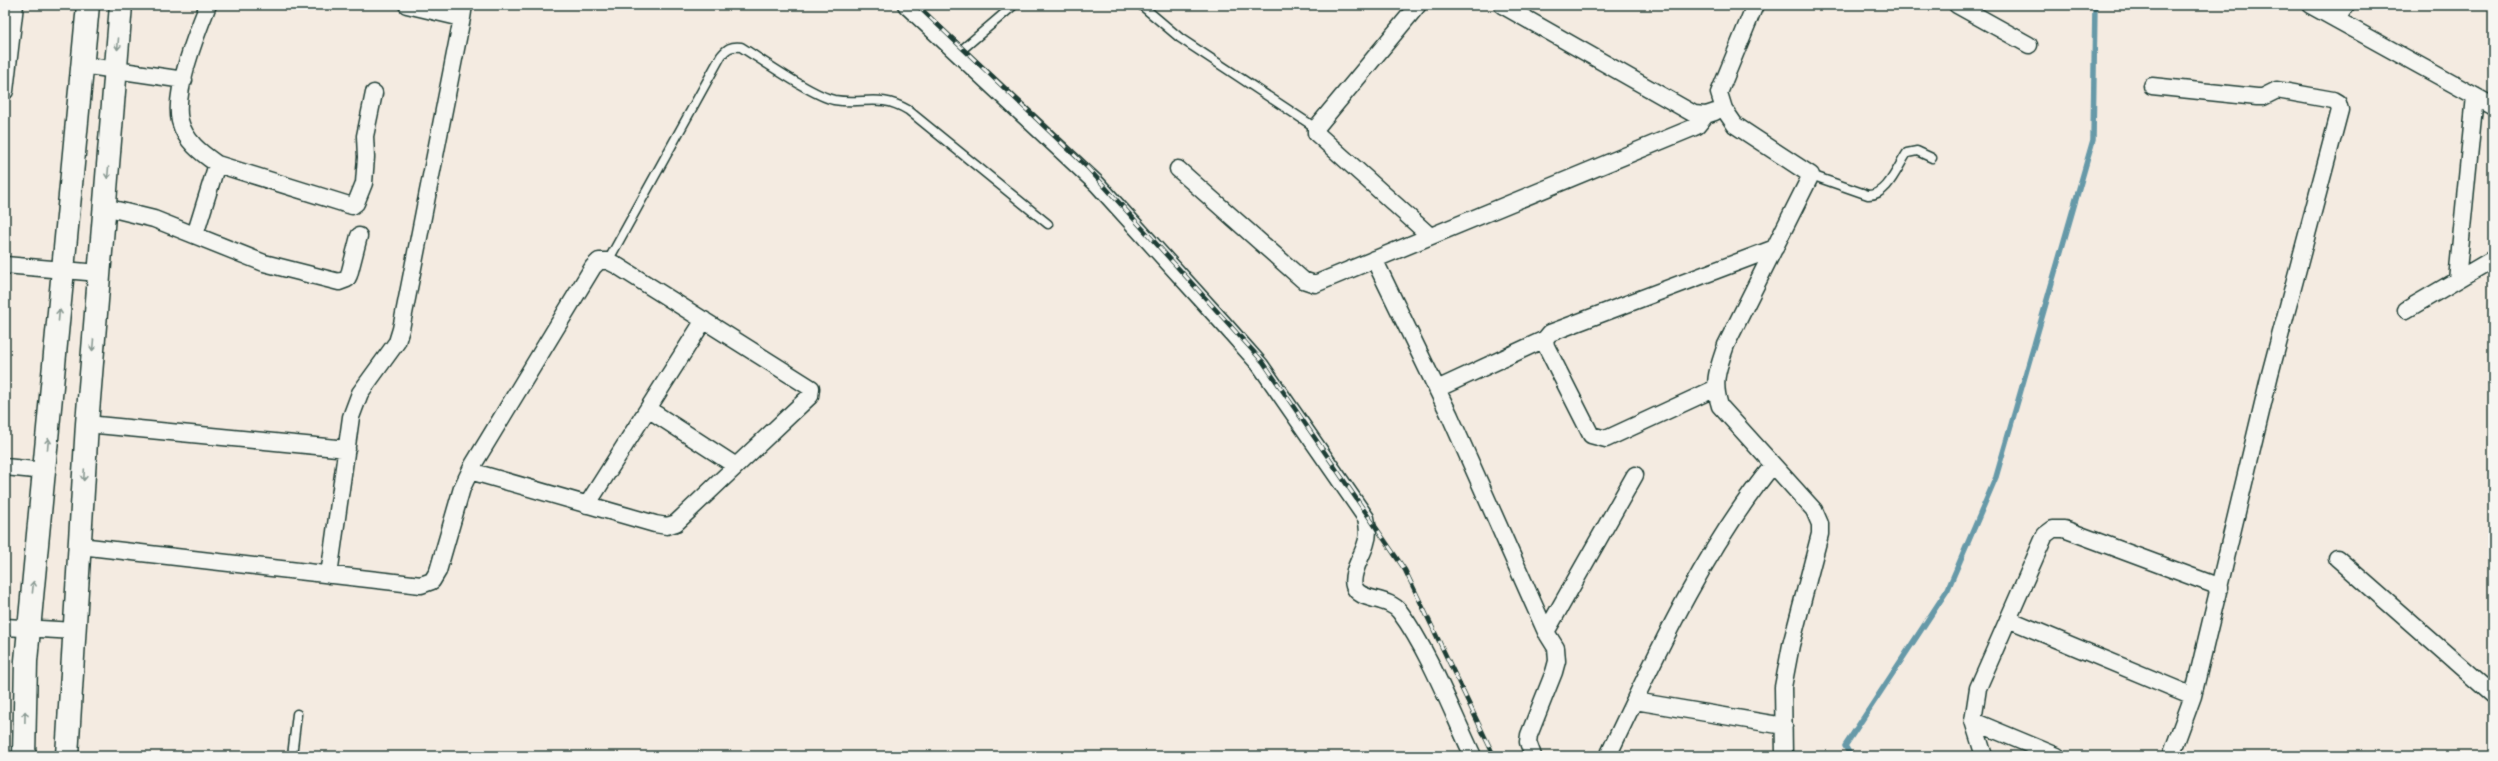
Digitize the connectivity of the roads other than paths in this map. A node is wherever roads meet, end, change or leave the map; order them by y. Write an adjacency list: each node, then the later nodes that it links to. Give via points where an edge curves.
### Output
1 (15, 5): 23 (street)
2 (88, 5): 19 (main road)
3 (121, 5): 20 (main road, one-way to 20)
4 (208, 5): 21 (street)
5 (407, 5): 15 (street)
6 (906, 5): 18 (street)
7 (1014, 5): 18 (lane)
8 (1141, 5): 29 (lane, via 1180,38)
9 (1418, 5): 29 (street)
10 (1502, 5): 28 (street, via 1694,114)
11 (1755, 5): 27 (street, via 1719,93)
12 (1957, 5): 17 (street)
13 (2310, 5): 16 (street)
14 (2346, 5): 16 (street)
15 (463, 12): 54 (street, via 401,328 394,347 360,393 351,417)
16 (2337, 19): 25 (street)
17 (2029, 45)
18 (958, 54): 81 (street, via 1097,184 1260,365 1366,518 1367,542 1353,580 1354,587 1366,597 1385,601 1400,612 1418,641)
19 (82, 65): 20 (street); 44 (main road)
20 (116, 70): 21 (street); 34 (main road, one-way to 34)
21 (184, 80): 31 (street, via 179,98 180,120 188,138 200,152)
22 (2152, 86): 65 (street, via 2257,97 2277,90 2333,100 2338,103 2340,110 2270,374)
23 (5, 91)
24 (374, 93): 31 (street, via 364,136 364,183 356,203 352,206)
25 (2475, 96): 26 (street); 46 (street)
26 (2493, 106)
27 (1724, 109): 28 (street); 33 (street, via 1735,125)
28 (1706, 115): 38 (street, via 1697,126)
29 (1316, 128): 38 (street, via 1316,133)
30 (1932, 158): 33 (lane, via 1917,151 1907,153 1883,191 1876,196)
31 (217, 164): 36 (street)
32 (1178, 169): 41 (street, via 1309,283 1315,284)
33 (1811, 175): 39 (street)
34 (105, 207): 36 (street, via 143,215); 45 (main road)
35 (1048, 224): 42 (lane, via 895,102 849,101 824,97 741,47 732,46 721,56)
36 (195, 235): 37 (street, via 264,263 339,282 347,279 349,275)
37 (359, 236)
38 (1430, 236): 41 (street)
39 (1774, 248): 49 (street, via 1550,333); 51 (street, via 1726,345 1716,374)
40 (2493, 258): 46 (street)
41 (1374, 259): 50 (street)
42 (608, 261): 48 (street); 59 (street, via 599,261 593,266)
43 (5, 265): 44 (street)
44 (63, 271): 45 (street); 58 (main road, one-way to 44)
45 (99, 273): 53 (main road, one-way to 53)
46 (2457, 280): 47 (street)
47 (2406, 310)
48 (704, 320): 52 (street); 56 (street, via 811,388 812,392)
49 (1545, 339): 50 (street); 51 (street, via 1546,346 1591,435 1599,438 1606,439)
50 (1437, 389): 70 (street)
51 (1714, 389): 55 (street, via 1720,406)
52 (648, 409): 56 (street); 61 (street)
53 (87, 424): 54 (street); 62 (main road, one-way to 62)
54 (346, 449): 64 (street)
55 (1773, 465): 73 (street, via 1748,496 1711,553); 76 (street, via 1814,510 1820,524 1820,534 1791,645 1783,687)
56 (736, 466): 61 (street, via 676,523 667,526)
57 (5, 467): 58 (street)
58 (45, 471): 68 (main road, one-way to 58)
59 (470, 471): 61 (street); 64 (street, via 456,505 438,571 432,581 421,585)
60 (1635, 475): 70 (street)
61 (587, 505)
62 (80, 546): 64 (street); 69 (main road)
63 (2337, 558): 71 (street)
64 (328, 575)
65 (2220, 587): 66 (street, via 2064,529 2053,529 2045,535); 72 (street)
66 (2008, 619): 72 (street); 75 (street, via 1978,688)
67 (5, 627): 68 (street)
68 (29, 629): 69 (street); 78 (main road, one-way to 68)
69 (75, 631): 79 (main road)
70 (1546, 632): 82 (street, via 1556,648 1557,661 1529,735 1528,742)
71 (2493, 695)
72 (2193, 696): 86 (street)
73 (1635, 701): 76 (street); 77 (street)
74 (297, 714): 80 (lane)
75 (1973, 721): 84 (street); 85 (street)
76 (1784, 726): 83 (street)
77 (1613, 755)
78 (24, 756)
79 (67, 756)
80 (292, 756)
81 (1473, 756)
82 (1533, 756)
83 (1784, 756)
84 (1984, 756)
85 (2057, 756)
86 (2171, 756)

